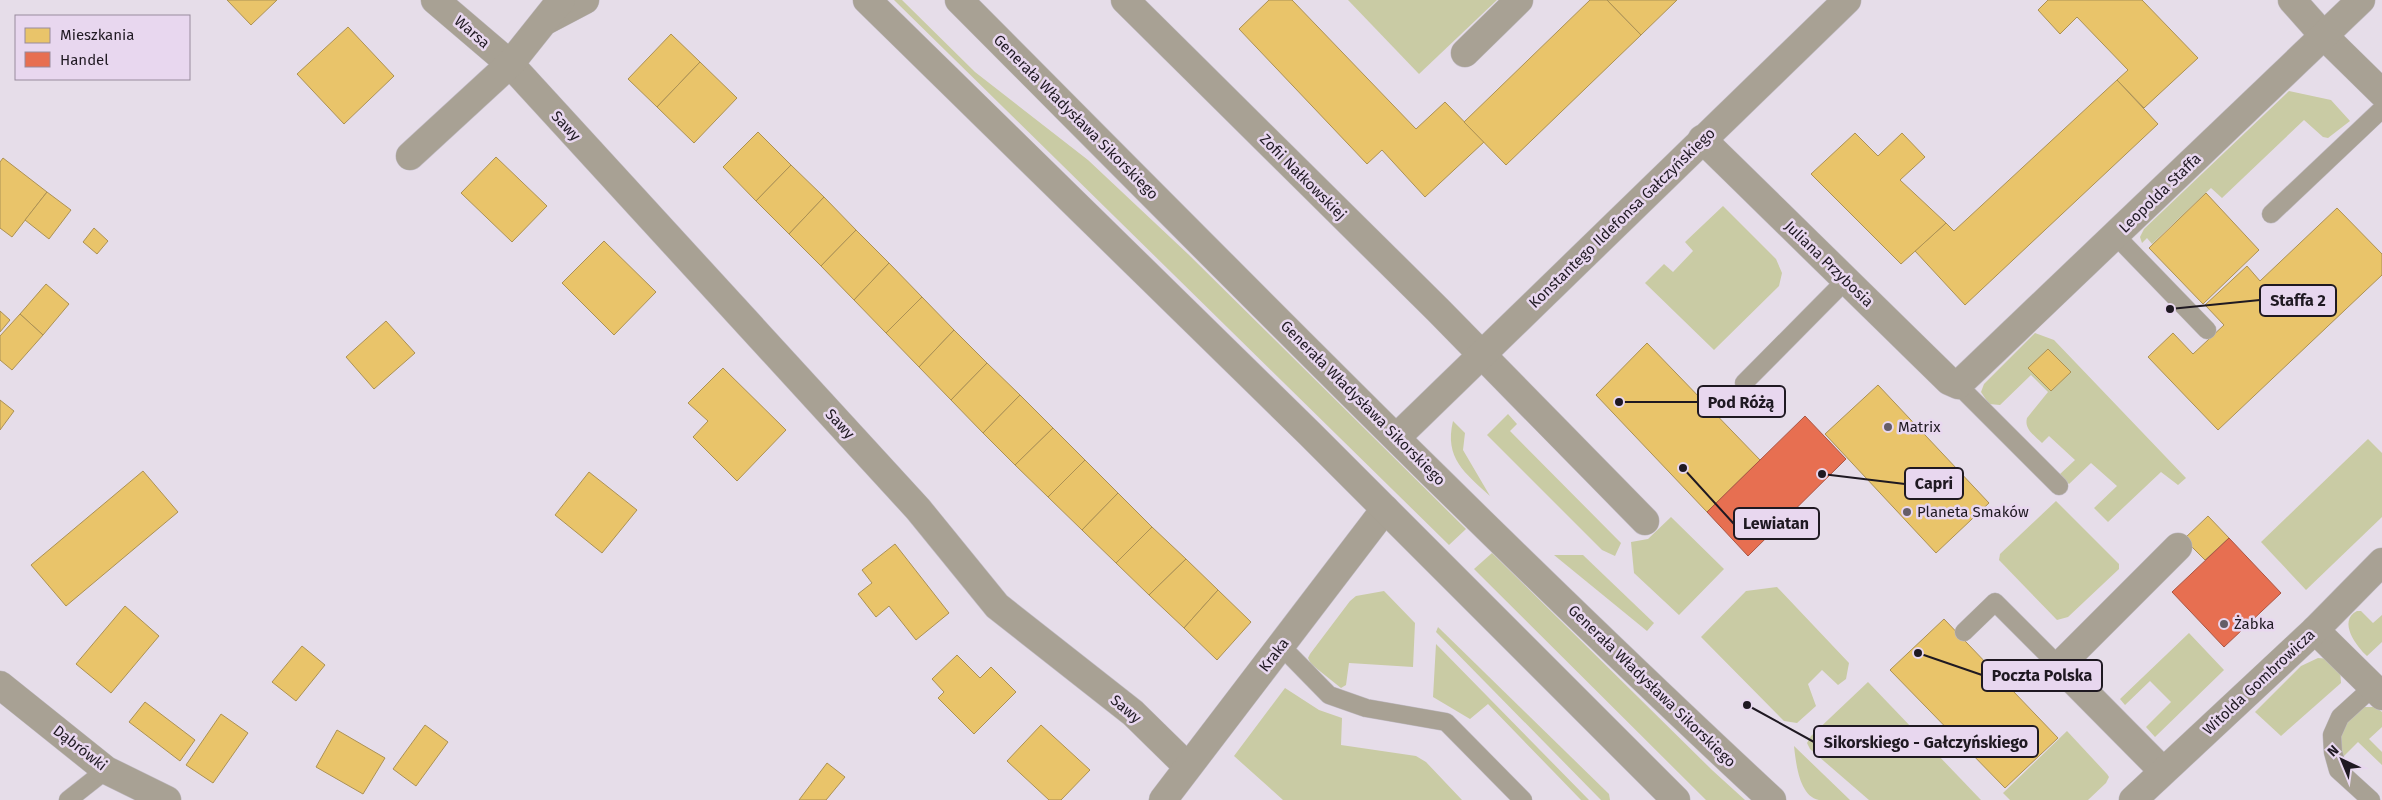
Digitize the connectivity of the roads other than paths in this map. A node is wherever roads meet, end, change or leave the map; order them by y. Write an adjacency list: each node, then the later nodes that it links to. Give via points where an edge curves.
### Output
1 (435, 0): 13 (street, Warsa)
2 (584, 0): 10 (street)
3 (867, 0): 27 (street)
4 (958, 0): 25 (street, Generała Władysława Sikorskiego)
5 (1125, 0): 22 (street, Zofii Nałkowskiej)
6 (1519, 0): 12 (street)
7 (1848, 0): 16 (street, Konstantego Ildefonsa Gałczyńskiego)
8 (2292, 0): 11 (street)
9 (2361, 0): 11 (street, Leopolda Staffa)
10 (554, 10): 13 (street)
11 (2324, 36): 14 (street); 19 (street, Leopolda Staffa)
12 (1465, 53)
13 (510, 64): 17 (street); 37 (street, Sawy, via 918,509 997,606 1133,713)
14 (2382, 94)
15 (2382, 109): 18 (lane)
16 (1702, 139): 20 (street, Juliana Przybosia); 22 (street, Konstantego Ildefonsa Gałczyńskiego)
17 (410, 156)
18 (2271, 214)
19 (2116, 236): 21 (lane); 24 (street, Leopolda Staffa)
20 (1846, 280): 23 (lane); 24 (street, Juliana Przybosia, via 1949,381)
21 (2208, 330)
22 (1481, 355): 25 (street, Konstantego Ildefonsa Gałczyńskiego); 28 (street, Zofii Nałkowskiej)
23 (1744, 384)
24 (1958, 385): 26 (lane)
25 (1397, 437): 45 (street, Generała Władysława Sikorskiego)
26 (2058, 486)
27 (1385, 509): 33 (street, Kraka); 44 (street)
28 (1645, 521)
29 (2178, 547): 34 (street)
30 (2382, 562): 31 (street, Witolda Gombrowicza)
31 (2315, 630): 36 (street); 39 (street, Witolda Gombrowicza)
32 (1964, 632): 34 (lane, via 1995,602)
33 (1281, 646): 37 (street, Kraka); 43 (lane, via 1329,695 1366,708 1446,722)
34 (2059, 666): 39 (street)
35 (0, 685): 38 (street, Dąbrówki)
36 (2377, 691): 47 (lane, via 2340,717 2332,735 2338,770)
37 (1187, 766): 42 (street, Kraka)
38 (106, 770): 40 (lane); 41 (street, Dąbrówki)
39 (2163, 771): 46 (street, Witolda Gombrowicza)
40 (68, 800)
41 (167, 800)
42 (1163, 800)
43 (1523, 800)
44 (1676, 800)
45 (1772, 800)
46 (2133, 800)
47 (2371, 800)

